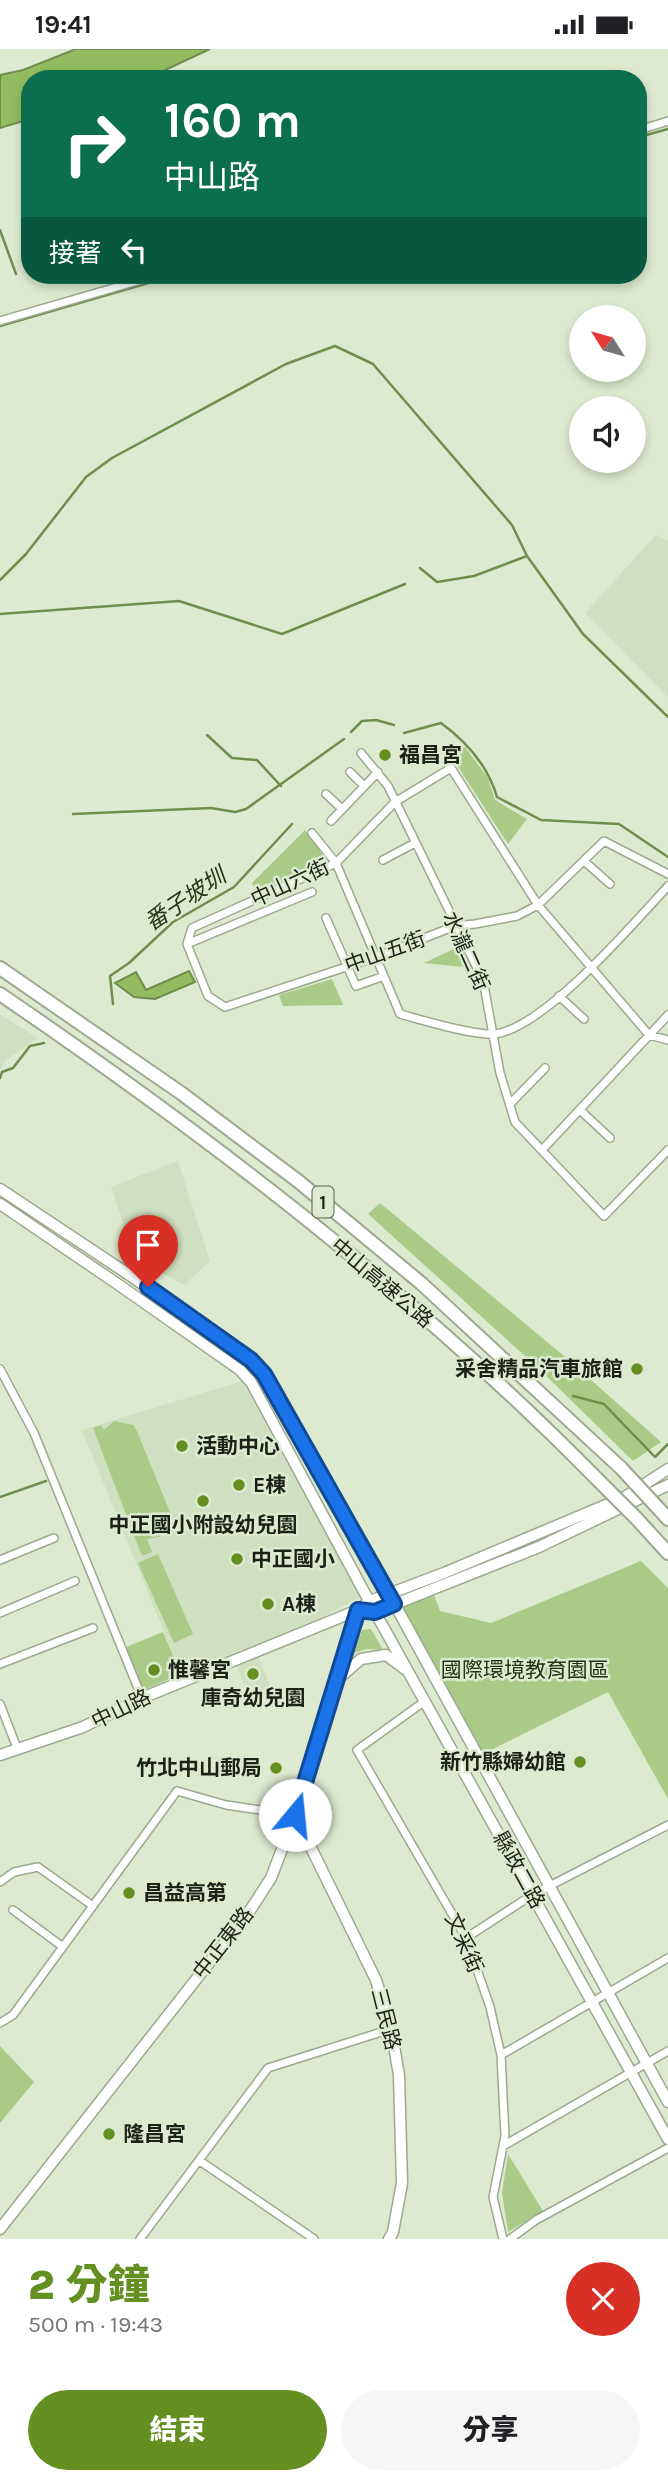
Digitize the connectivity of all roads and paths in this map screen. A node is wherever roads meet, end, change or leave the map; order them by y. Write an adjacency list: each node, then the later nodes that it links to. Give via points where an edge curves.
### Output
1 (668, 121): 2 (street)
2 (647, 128)
3 (127, 284): 4 (street)
4 (0, 321)
5 (360, 753): 7 (street, 水瀧二街)
6 (350, 772): 8 (street)
7 (378, 772): 8 (street); 10 (street, 水瀧二街)
8 (364, 786): 11 (street)
9 (326, 794): 11 (street)
10 (395, 802): 14 (street, 水瀧二街); 17 (street, 中山六街); 22 (street, 中山六街, via 451,768)
11 (342, 809): 12 (street)
12 (331, 821)
13 (312, 833): 17 (street)
14 (415, 843): 15 (street); 24 (street, 水瀧二街)
15 (383, 860)
16 (584, 860): 18 (street, 中山五街, via 604,841); 19 (street); 22 (street, 中山五街)
17 (336, 863): 25 (street, 中山六街, via 192,928); 26 (street)
18 (668, 874)
19 (610, 884)
20 (668, 886): 29 (street)
21 (312, 892): 25 (street)
22 (538, 905): 24 (street, 中山五街, via 517,916); 29 (street)
23 (326, 918): 27 (street)
24 (455, 926): 26 (street, 中山五街); 35 (street, 水瀧二街, via 483,980)
25 (187, 944): 27 (street, 中山五街, via 208,996 225,1007)
26 (376, 957): 27 (street, 中山五街); 30 (street)
27 (347, 966): 30 (street, via 356,986)
28 (0, 968): 48 (highway, 中山高速公路 / 1, bridge, via 181,1093 298,1181 422,1284 621,1468)
29 (592, 968): 32 (street); 36 (street)
30 (384, 976): 35 (street, via 400,1014)
31 (0, 994): 50 (highway, 中山高速公路 / 1, bridge, via 318,1228 531,1412)
32 (559, 996): 34 (street); 35 (street, via 521,1025)
33 (668, 1015): 36 (street)
34 (584, 1020)
35 (492, 1035): 39 (street, 水瀧二街)
36 (649, 1035): 37 (street); 40 (street)
37 (668, 1040)
38 (545, 1068): 39 (street)
39 (510, 1104): 42 (street, 水瀧二街, via 515,1122)
40 (580, 1110): 41 (street); 42 (street)
41 (610, 1139)
42 (542, 1150): 43 (street, 水瀧二街, via 604,1216)
43 (668, 1150)
44 (0, 1189): 53 (street, 縣政二路, via 251,1360 275,1392)
45 (0, 1204): 54 (street, 縣政二路, via 240,1370 261,1399)
46 (0, 1369): 62 (street, via 34,1433)
47 (666, 1477): 53 (street, 中山路)
48 (668, 1519)
49 (54, 1538): 51 (street)
50 (668, 1553)
51 (0, 1560)
52 (75, 1581): 57 (street)
53 (391, 1599): 54 (street, 中山路); 56 (street, 中山路); 70 (street, 縣政二路)
54 (370, 1601): 55 (street, 中山路); 56 (street, 縣政二路)
55 (358, 1610): 56 (street, 中山路); 61 (street, 中正東路); 62 (street, 中山路)
56 (375, 1612): 60 (street, 縣政二路)
57 (0, 1613)
58 (93, 1628): 59 (street)
59 (0, 1664)
60 (410, 1673): 61 (street, via 386,1655 361,1659); 63 (street, 縣政二路)
61 (337, 1679): 67 (street, 中正東路)
62 (142, 1698): 65 (street, 中山路, via 83,1727)
63 (425, 1701): 71 (street, 縣政二路); 74 (street, 文采街, via 357,1750)
64 (0, 1704): 65 (street)
65 (17, 1748): 66 (street, 中山路)
66 (0, 1755)
67 (295, 1815): 72 (street, via 226,1805 177,1791); 80 (street, 三民路, via 376,1980); 90 (street, 中正東路, via 271,1878 249,1912)
68 (668, 1825): 70 (street)
69 (0, 1882): 72 (street, via 14,1872 38,1867)
70 (550, 1887): 71 (street); 77 (street, 縣政二路)
71 (533, 1895): 74 (street); 78 (street, 縣政二路)
72 (93, 1906): 75 (street)
73 (13, 1910): 75 (street)
74 (466, 1938): 82 (street, 文采街)
75 (63, 1947): 79 (street, via 13,2015)
76 (668, 1958): 77 (street)
77 (607, 1992): 78 (street); 83 (street, 縣政二路)
78 (592, 2001): 82 (street); 84 (street, 縣政二路)
79 (0, 2023)
80 (391, 2029): 89 (street, via 268,2068); 93 (street, 三民路, via 399,2075 402,2183)
81 (668, 2052): 83 (street)
82 (501, 2055): 87 (street, 文采街)
83 (647, 2064): 84 (street); 85 (street, 縣政二路)
84 (632, 2073): 86 (street, 縣政二路); 87 (street)
85 (668, 2102)
86 (668, 2139)
87 (503, 2146): 94 (street, 文采街, via 493,2197)
88 (668, 2148): 95 (street)
89 (200, 2161): 91 (street); 92 (street)
90 (0, 2229)
91 (140, 2239)
92 (314, 2239)
93 (389, 2239)
94 (503, 2239)
95 (510, 2239)

